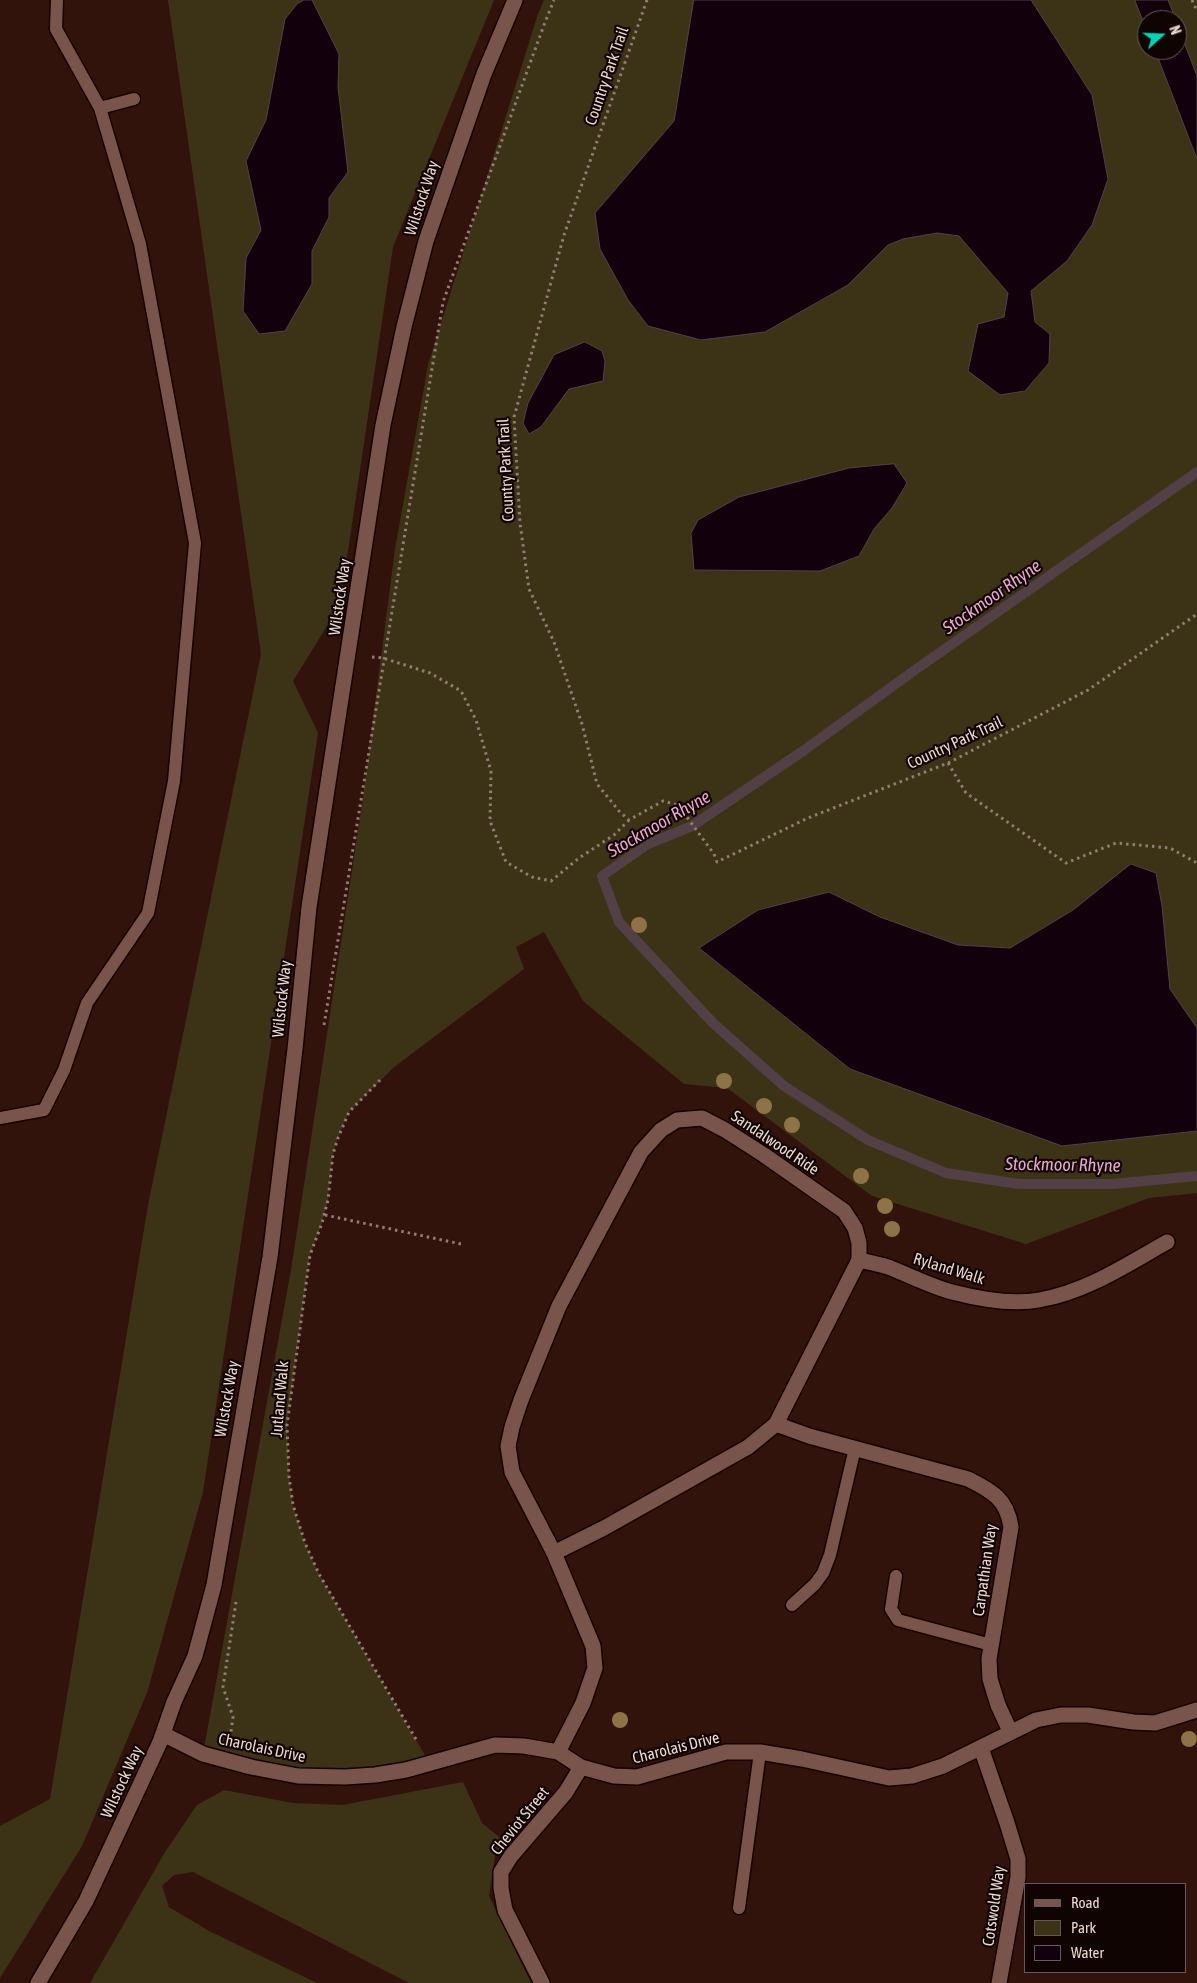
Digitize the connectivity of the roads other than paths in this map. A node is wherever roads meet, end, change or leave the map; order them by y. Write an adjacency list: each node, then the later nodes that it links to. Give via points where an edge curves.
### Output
1 (57, 0): 4 (lane, via 56,29)
2 (515, 0): 16 (street, Wilstock Way, via 484,74 426,241 383,425 309,907 270,1257 214,1585 195,1656)
3 (134, 99): 4 (lane)
4 (100, 108): 5 (lane, via 140,244 195,543 174,781 148,913 87,1003 64,1070 44,1110)
5 (0, 1118)
6 (1167, 1242): 7 (street, Ryland Walk, via 1103,1278 1038,1301 986,1299 952,1292 886,1266)
7 (859, 1260): 8 (street); 10 (street, Sandalwood Ride, via 855,1228 844,1211 764,1155 702,1118 677,1120 661,1130 641,1152 559,1306 512,1427 508,1446 512,1472)
8 (776, 1424): 9 (street, Carpathian Way); 10 (street, via 748,1447)
9 (855, 1448): 12 (lane, via 823,1573); 13 (street, Carpathian Way, via 968,1479 1002,1501 1011,1527)
10 (554, 1553): 18 (street, Sandalwood Ride, via 592,1646 595,1668 583,1703)
11 (896, 1576): 13 (lane, via 891,1609 898,1620)
12 (792, 1605)
13 (992, 1645): 15 (street, Carpathian Way, via 990,1679)
14 (1197, 1710): 15 (street, Charolais Drive, via 1155,1723 1061,1715 1036,1720)
15 (1010, 1732): 17 (street, Charolais Drive)
16 (163, 1734): 18 (street, Charolais Drive, via 203,1754 298,1776 375,1774 430,1764 495,1745); 22 (street, Wilstock Way, via 86,1901)
17 (981, 1748): 19 (street, Charolais Drive, via 943,1766 912,1776 889,1778); 24 (street, Cotswold Way, via 1018,1859 1018,1877)
18 (558, 1752): 20 (street, Charolais Drive)
19 (760, 1752): 20 (street, Charolais Drive, via 726,1752 637,1778 614,1776); 21 (lane)
20 (582, 1767): 23 (street, Cheviot Street, via 566,1792 501,1872 505,1910)
21 (739, 1908)
22 (38, 1983)
23 (542, 1983)
24 (999, 1983)

